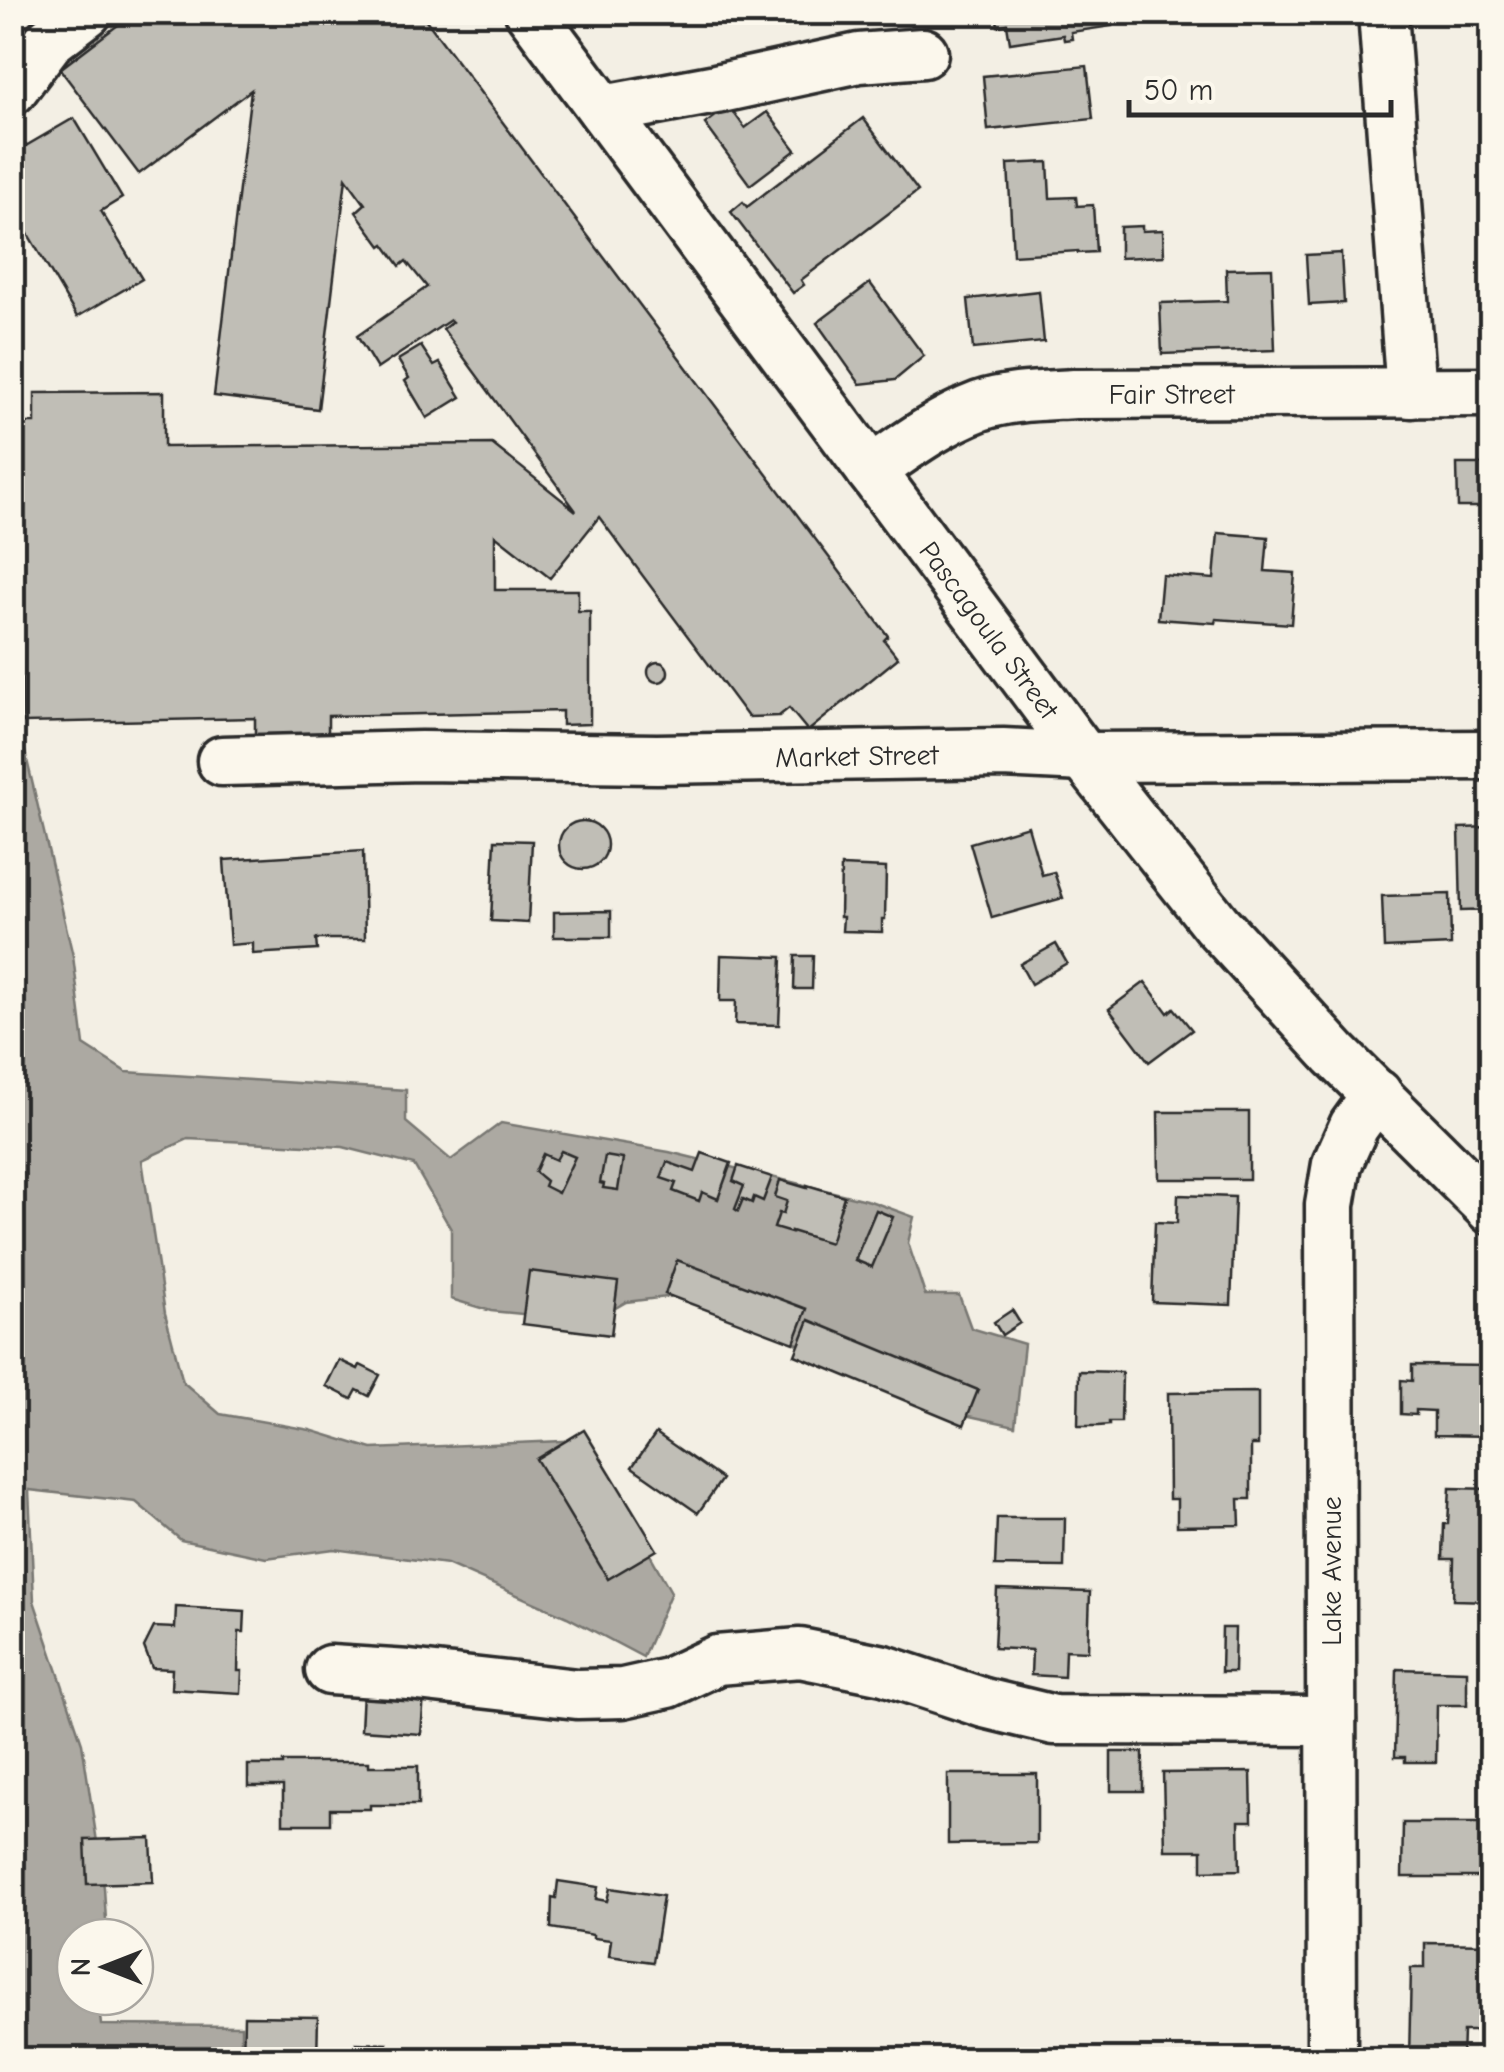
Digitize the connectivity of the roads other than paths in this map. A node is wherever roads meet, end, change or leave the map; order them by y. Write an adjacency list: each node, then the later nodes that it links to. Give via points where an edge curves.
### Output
1 (88, 12): 5 (street, via 50,41)
2 (530, 12): 6 (street, Pascagoula Street)
3 (1383, 12): 8 (street)
4 (923, 53): 6 (street, via 859,58)
5 (12, 90)
6 (603, 110): 9 (street, Pascagoula Street)
7 (1492, 392): 8 (street, Fair Street)
8 (1411, 393): 9 (street, Fair Street, via 1022,397 963,414)
9 (871, 471): 11 (street, Pascagoula Street)
10 (1492, 755): 11 (street, Market Street)
11 (1084, 756): 12 (street, Market Street); 13 (street, Pascagoula Street, via 1216,924)
12 (222, 761)
13 (1376, 1094): 14 (street, Pascagoula Street); 16 (street, Lake Avenue, via 1337,1164 1330,1205)
14 (1492, 1210)
15 (330, 1670): 16 (street, via 624,1693 668,1683 717,1660 800,1653 1054,1720)
16 (1331, 1721): 17 (street, Lake Avenue)
17 (1332, 2060)

